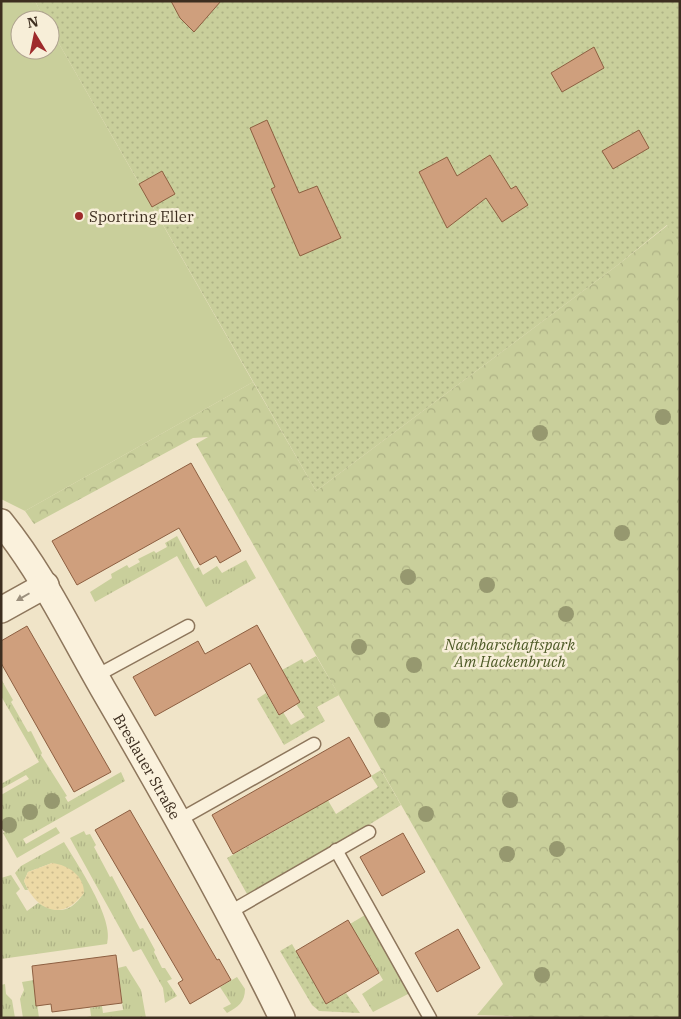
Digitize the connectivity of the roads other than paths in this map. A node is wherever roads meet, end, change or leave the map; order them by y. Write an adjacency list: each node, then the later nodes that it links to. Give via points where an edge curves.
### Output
1 (1, 522): 2 (street, Breslauer Straße)
2 (46, 584): 3 (street, one-way to 3); 5 (street, Breslauer Straße)
3 (1, 610)
4 (188, 626): 5 (lane)
5 (96, 676): 7 (street, Breslauer Straße)
6 (314, 744): 7 (lane)
7 (179, 820): 10 (street, Breslauer Straße)
8 (369, 832): 9 (lane)
9 (336, 850): 10 (lane); 12 (lane)
10 (230, 912): 11 (street, Breslauer Straße)
11 (282, 1018)
12 (430, 1018)

